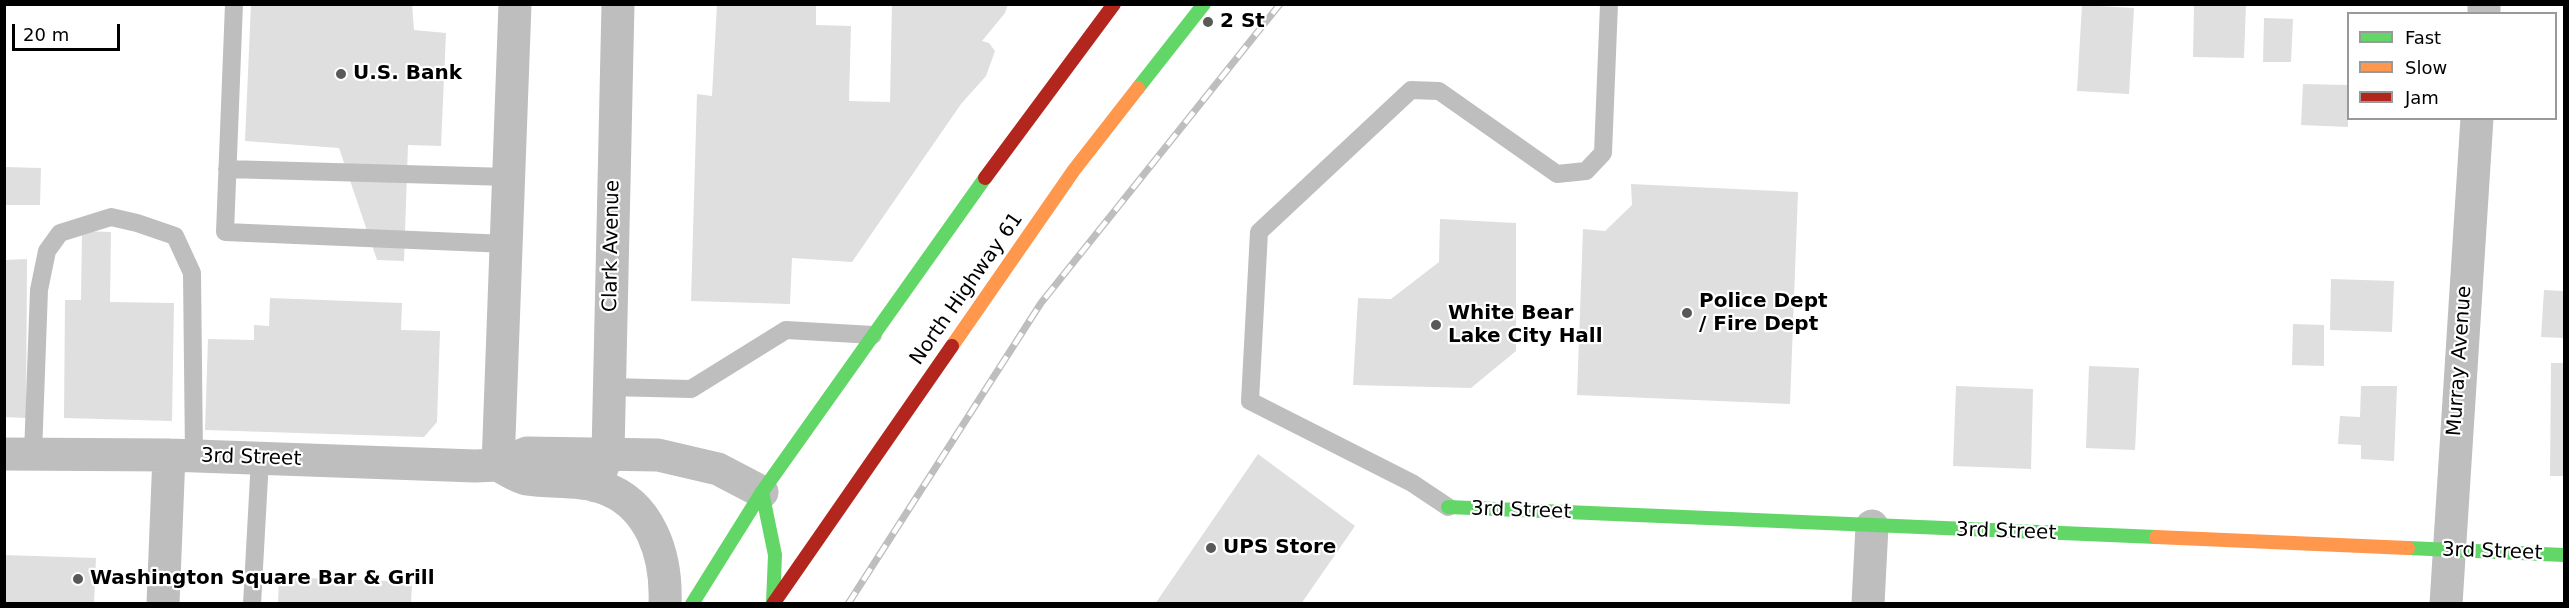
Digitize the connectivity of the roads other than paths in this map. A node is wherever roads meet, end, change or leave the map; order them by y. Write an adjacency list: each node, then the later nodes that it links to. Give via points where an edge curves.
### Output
1 (234, 4): 8 (lane)
2 (514, 4): 9 (street)
3 (618, 4): 12 (street, Clark Avenue)
4 (1114, 4): 11 (main road)
5 (1204, 4): 28 (main road, North Highway 61, via 1074,170)
6 (1609, 4): 20 (lane, via 1603,153 1586,171 1557,174 1439,91 1412,90 1259,232 1250,401 1412,483)
7 (2476, 120): 22 (street, Murray Avenue)
8 (227, 169): 9 (lane); 10 (lane, via 225,232)
9 (509, 177): 10 (street)
10 (507, 244): 17 (street)
11 (873, 335): 12 (lane, via 786,330 691,389); 19 (main road)
12 (609, 387): 13 (street, Clark Avenue)
13 (608, 453): 17 (street, 3rd Street, via 527,453); 18 (street, Clark Avenue); 19 (street, 3rd Street, via 658,455 718,469)
14 (19, 454): 15 (street, 3rd Street); 15 (lane, via 47,250 60,233 111,218 176,236 192,273)
15 (181, 456): 16 (street, 3rd Street); 24 (street)
16 (260, 459): 17 (street, 3rd Street); 25 (lane)
17 (498, 465): 18 (street, 3rd Street, via 525,479)
18 (595, 486): 26 (street, 3rd Street, via 632,504 654,532 662,559)
19 (762, 492): 27 (main road); 28 (main road, via 775,555)
20 (1448, 507): 21 (main road, 3rd Street)
21 (1872, 526): 22 (main road, 3rd Street); 29 (street)
22 (2448, 551): 23 (main road, 3rd Street); 30 (street, Murray Avenue)
23 (2565, 555)
24 (163, 603)
25 (252, 603)
26 (665, 603)
27 (692, 603)
28 (773, 603)
29 (1868, 603)
30 (2446, 603)

